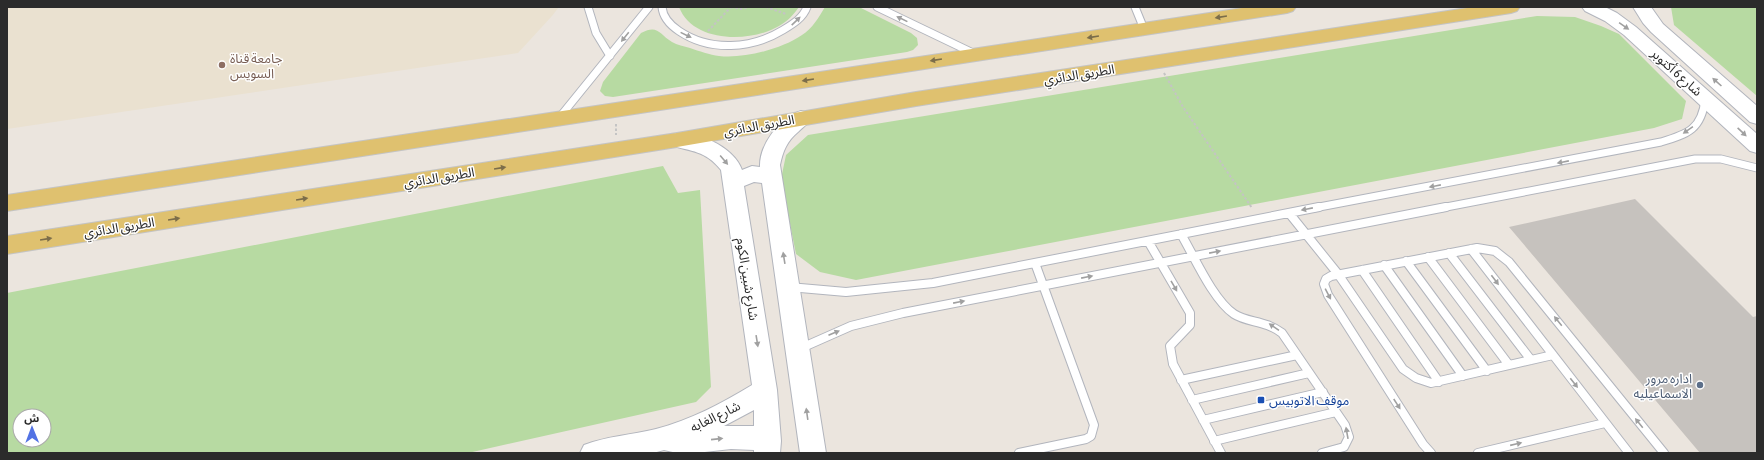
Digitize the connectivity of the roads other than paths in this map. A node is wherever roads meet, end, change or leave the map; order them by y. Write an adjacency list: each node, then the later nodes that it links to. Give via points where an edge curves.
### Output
1 (588, 7): 13 (lane, via 598,38)
2 (649, 7): 13 (lane, one-way to 13)
3 (662, 7): 4 (lane, one-way to 4, via 668,23 681,34 719,45 741,45 781,33 796,22)
4 (807, 7)
5 (877, 7): 12 (lane, one-way to 5)
6 (1135, 7): 11 (lane)
7 (1287, 7): 11 (main road, one-way to 11)
8 (1511, 7): 19 (main road, الطريق الدائري)
9 (1591, 7): 15 (street, شارع 6 أكتوبر, one-way to 15, via 1630,31)
10 (1642, 7): 14 (street, شارع 6 أكتوبر, via 1657,28)
11 (1144, 29): 12 (main road, one-way to 12)
12 (975, 54): 18 (main road, one-way to 18)
13 (610, 56): 18 (lane)
14 (1697, 64): 15 (street); 17 (street, شارع 6 أكتوبر, one-way to 14)
15 (1673, 68): 16 (street, شارع 6 أكتوبر)
16 (1705, 98): 21 (street, شارع 6 أكتوبر, one-way to 21); 26 (lane, one-way to 26, via 1704,112 1698,123 1679,136 1636,148)
17 (1757, 117)
18 (559, 118): 25 (main road)
19 (800, 118): 20 (main road, الطريق الدائري); 23 (street, via 775,144)
20 (677, 140): 24 (street, شارع شبين الكوم, one-way to 24, via 695,142 710,148 731,168); 30 (main road, الطريق الدائري, one-way to 20)
21 (1757, 146)
22 (1757, 168): 28 (lane, via 1721,159 1695,159)
23 (771, 176): 24 (street, via 752,174); 42 (street, one-way to 23)
24 (734, 182): 53 (street, شارع شبين الكوم, one-way to 53)
25 (7, 203)
26 (1289, 213): 27 (lane); 28 (lane)
27 (1181, 234): 29 (lane); 33 (lane)
28 (1305, 234): 33 (lane, one-way to 28); 40 (lane)
29 (1148, 240): 36 (lane); 37 (lane)
30 (7, 245)
31 (1471, 249): 32 (lane); 45 (lane, one-way to 45); 70 (lane, one-way to 31, via 1510,262 1490,250)
32 (1448, 253): 34 (lane); 46 (lane)
33 (1195, 256): 37 (lane); 44 (lane, one-way to 33, via 1275,327 1238,316 1227,309)
34 (1428, 257): 35 (lane); 47 (lane)
35 (1406, 261): 38 (lane); 48 (lane)
36 (1035, 263): 41 (lane); 42 (lane, via 933,283 877,290 846,292)
37 (1160, 263): 41 (lane, one-way to 37); 51 (lane, one-way to 51, via 1191,317 1190,325 1170,346 1173,364)
38 (1384, 266): 39 (lane); 50 (lane)
39 (1362, 270): 40 (lane); 52 (lane)
40 (1338, 274): 52 (lane, via 1403,369 1421,382); 67 (lane, one-way to 67, via 1326,279 1325,290)
41 (1043, 286): 43 (lane, one-way to 41, via 851,326 872,320); 64 (lane, via 1094,425 1091,436 1086,439)
42 (789, 287): 43 (street)
43 (798, 349): 63 (street, one-way to 43)
44 (1297, 355): 49 (lane); 51 (lane)
45 (1553, 355): 46 (lane); 58 (lane, one-way to 58)
46 (1531, 360): 47 (lane)
47 (1509, 365): 48 (lane)
48 (1487, 370): 50 (lane)
49 (1309, 373): 54 (lane); 55 (lane)
50 (1463, 376): 52 (lane)
51 (1181, 380): 55 (lane)
52 (1439, 382)
53 (765, 390): 59 (street, شارع الغابه, via 716,418); 61 (street, شارع شبين الكوم)
54 (1323, 392): 56 (lane); 57 (lane)
55 (1192, 400): 57 (lane)
56 (1336, 412): 60 (lane); 66 (lane, one-way to 56, via 1344,447 1347,443 1348,431)
57 (1203, 420): 60 (lane)
58 (1605, 422): 68 (lane, one-way to 58); 69 (lane)
59 (664, 439): 61 (street, شارع الغابه, one-way to 61, via 694,442 739,437); 62 (street, شارع الغابه)
60 (1214, 441): 65 (lane)
61 (768, 447)
62 (593, 453)
63 (813, 453)
64 (1019, 453)
65 (1220, 453)
66 (1322, 453)
67 (1431, 453)
68 (1478, 453)
69 (1629, 453)
70 (1664, 453)

